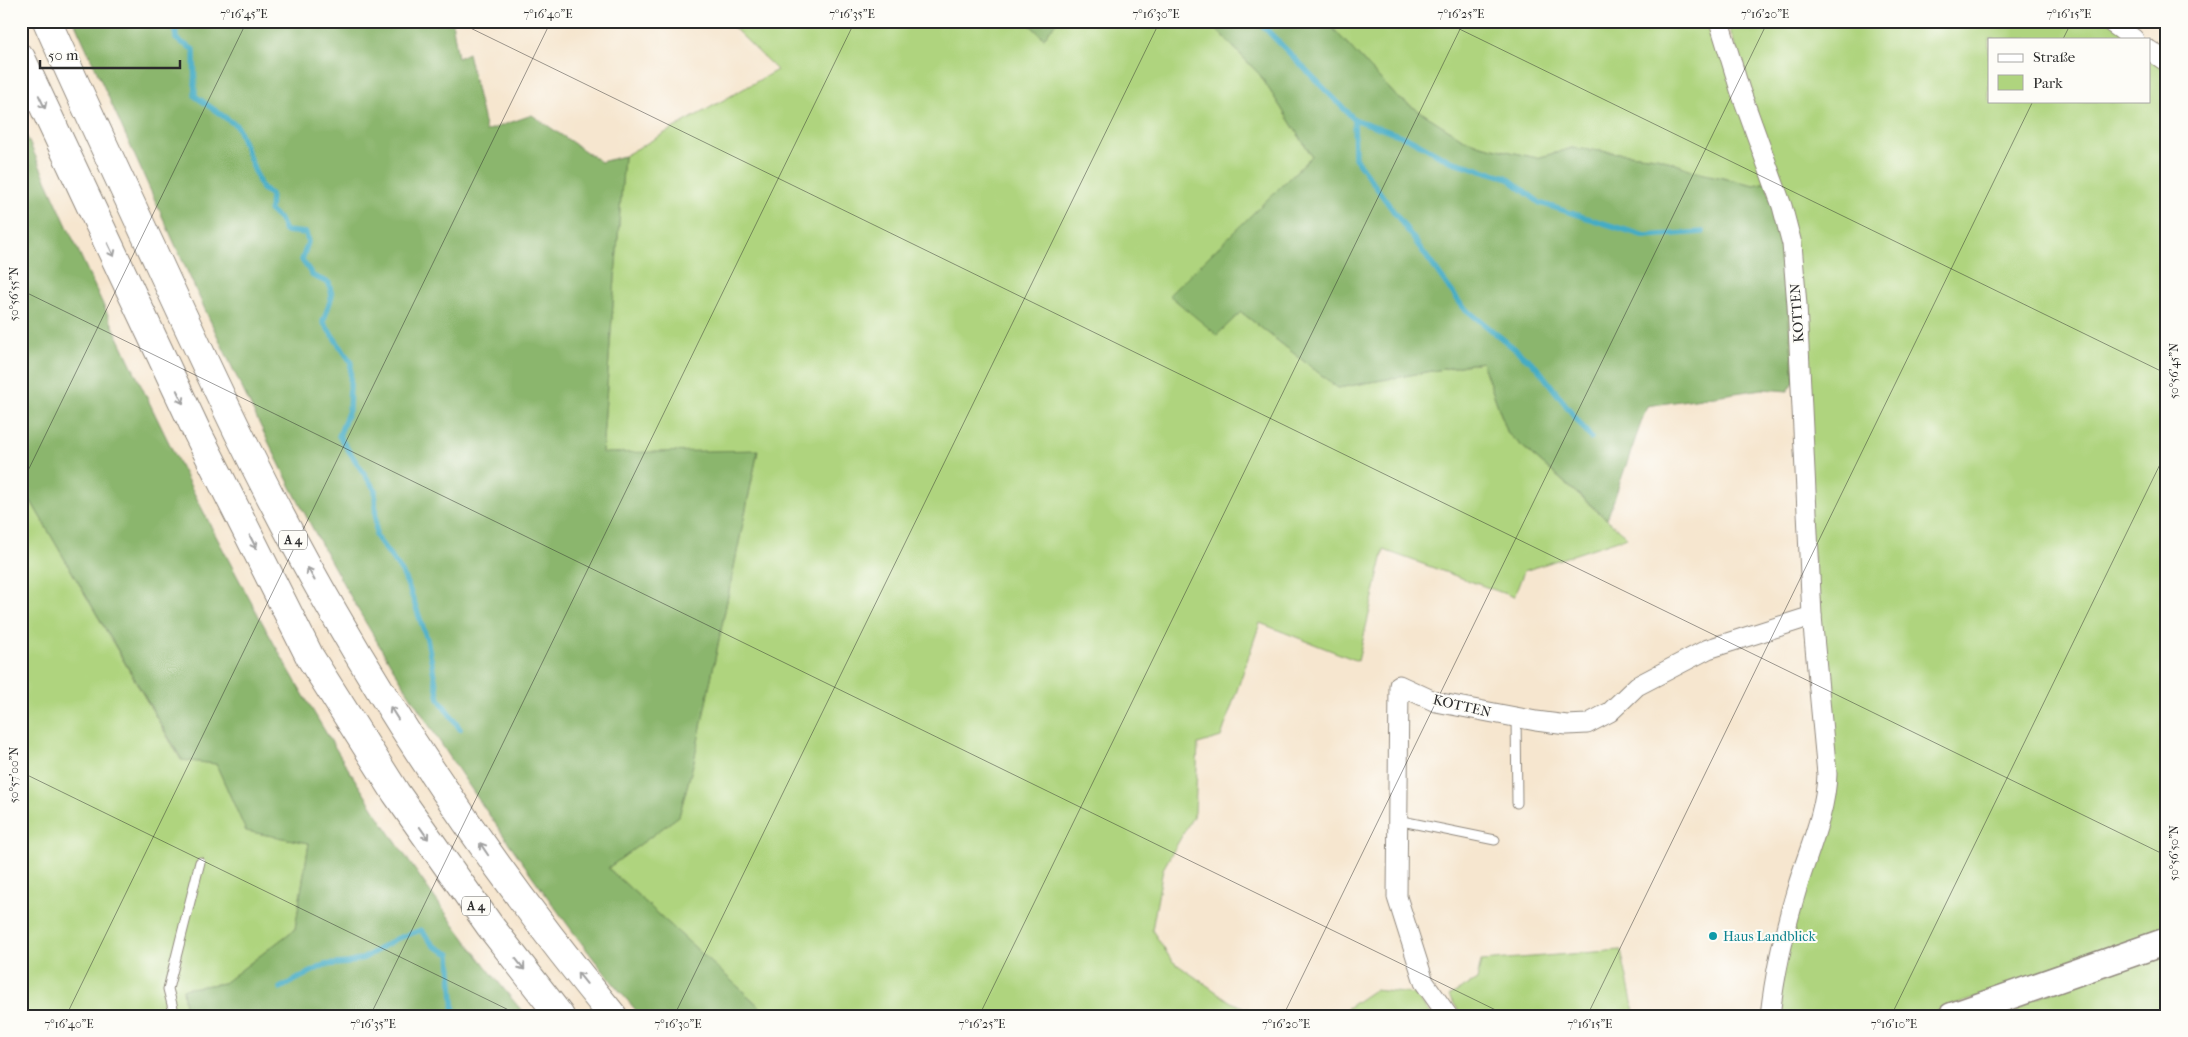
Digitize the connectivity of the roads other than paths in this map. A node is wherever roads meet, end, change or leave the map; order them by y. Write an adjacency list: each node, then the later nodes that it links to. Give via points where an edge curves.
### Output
1 (47, 21): 17 (highway, A 4, one-way to 1, via 489,856 430,770 334,614 292,540 204,362)
2 (1719, 21): 8 (street, KOTTEN, via 1792,244)
3 (2109, 21): 4 (street)
4 (2133, 38)
5 (2150, 51): 7 (street)
6 (21, 58): 16 (highway, A 4, one-way to 16, via 197,432 310,656 402,802 490,926)
7 (2167, 62)
8 (1812, 616): 9 (street, KOTTEN, via 1708,649 1637,686 1610,712 1587,724 1567,725); 19 (street, KOTTEN, via 1826,791 1786,924)
9 (1516, 717): 10 (lane); 11 (street, KOTTEN, via 1436,702 1399,685)
10 (1517, 803)
11 (1397, 820): 12 (lane); 18 (street, KOTTEN, via 1397,897 1424,982)
12 (1495, 840)
13 (200, 862): 15 (lane, via 168,989)
14 (2167, 941): 20 (street)
15 (175, 1016)
16 (560, 1016)
17 (613, 1016)
18 (1448, 1016)
19 (1770, 1016)
20 (1952, 1016)

